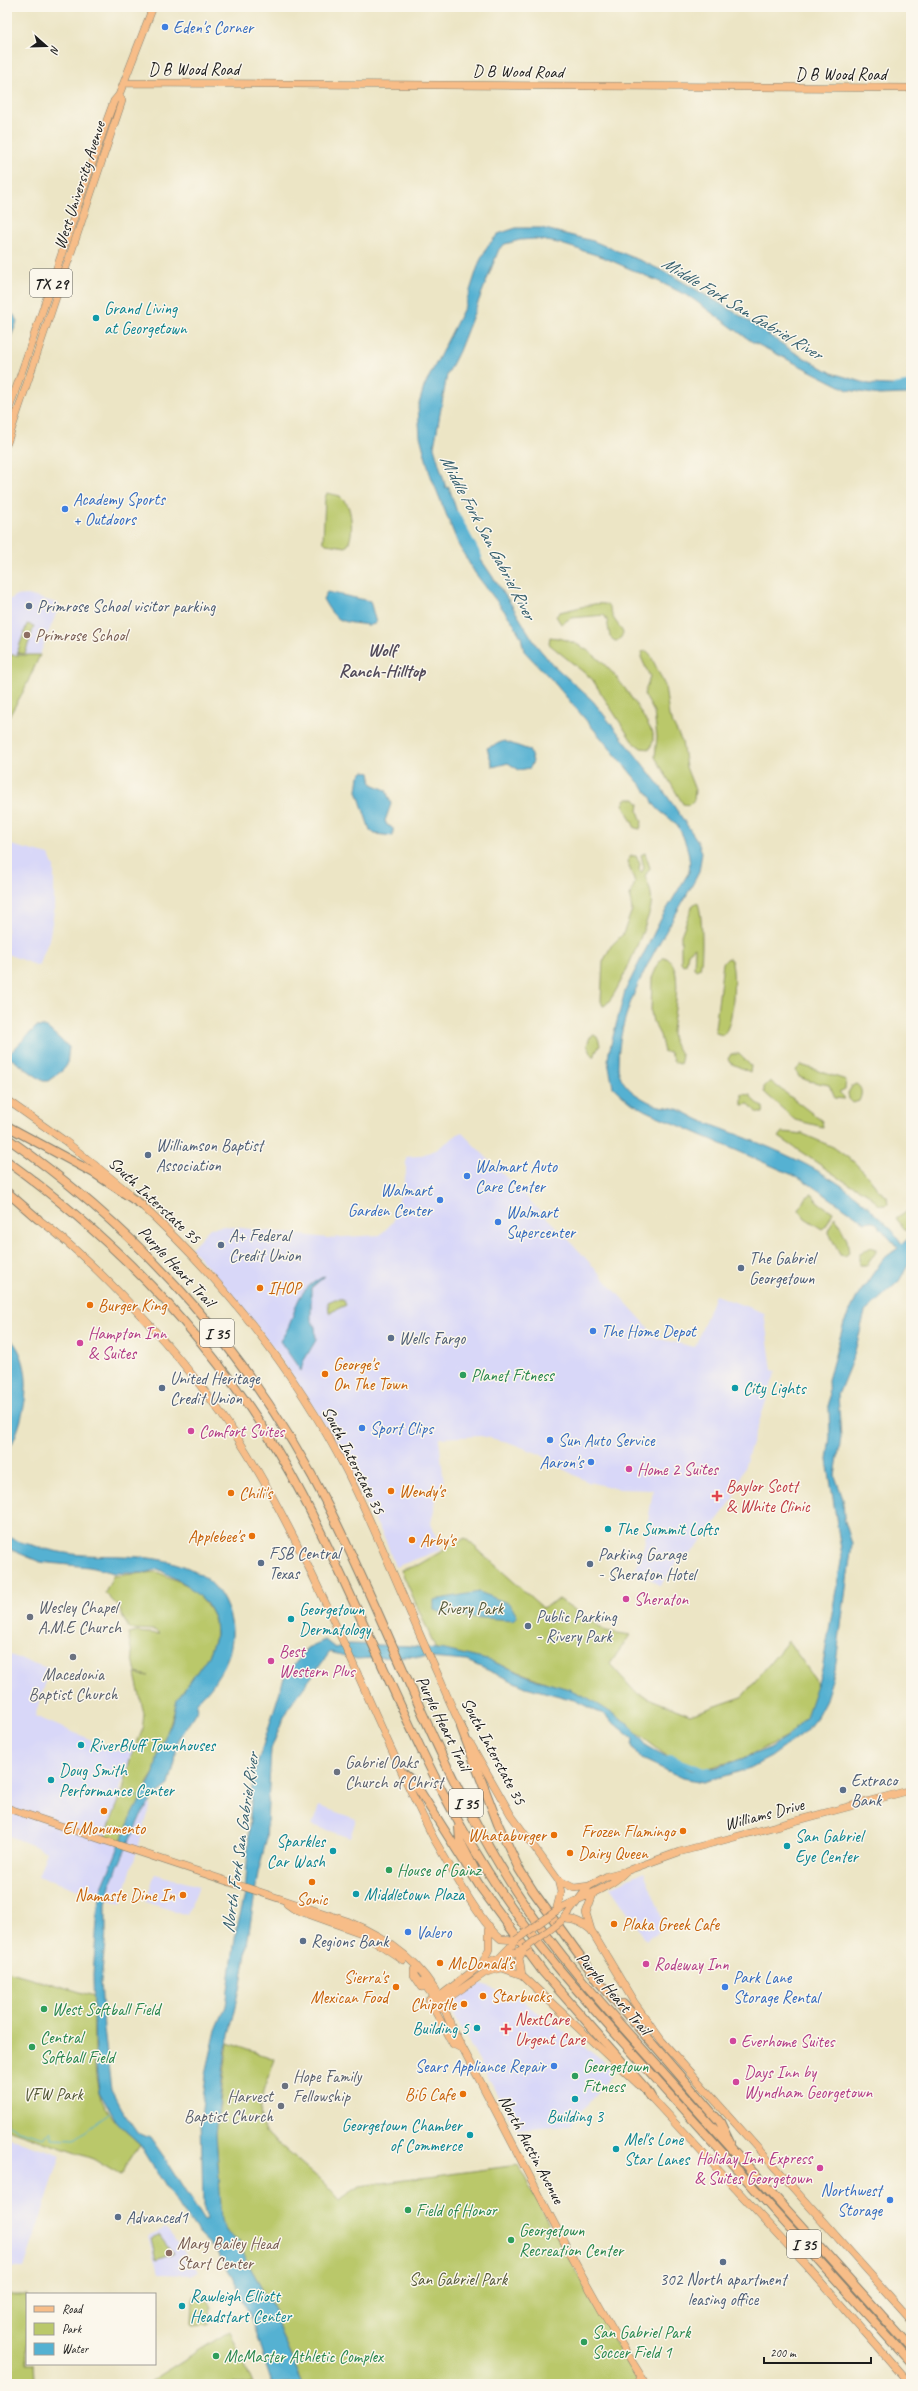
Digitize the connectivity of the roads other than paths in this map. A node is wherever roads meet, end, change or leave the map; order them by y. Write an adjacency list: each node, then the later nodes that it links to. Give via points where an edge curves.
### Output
1 (153, 7): 2 (main road, West University Avenue / TX 29)
2 (124, 83): 3 (main road, D B Wood Road); 4 (main road, West University Avenue / TX 29)
3 (911, 88)
4 (119, 95): 5 (main road, West University Avenue / TX 29, via 107,120); 6 (main road, West University Avenue / TX 29, via 122,101)
5 (70, 229): 6 (main road); 7 (main road, West University Avenue / TX 29)
6 (70, 259): 8 (main road, West University Avenue / TX 29)
7 (53, 280): 8 (main road, via 55,289); 9 (main road, West University Avenue / TX 29)
8 (52, 308): 10 (main road, West University Avenue / TX 29)
9 (7, 415)
10 (7, 443)
11 (7, 1100): 17 (main road, South Interstate 35, via 85,1157)
12 (7, 1126): 17 (highway, via 94,1173)
13 (7, 1138): 47 (highway, Purple Heart Trail / I 35, via 110,1218 167,1274 238,1359 283,1424 328,1504 422,1714 515,1890 583,1983)
14 (7, 1161): 23 (highway, Purple Heart Trail / I 35, via 58,1199 119,1252 165,1298 215,1359 253,1412 286,1465)
15 (7, 1192): 18 (highway)
16 (7, 1197): 18 (main road)
17 (142, 1205): 19 (main road, South Interstate 35, via 211,1276 285,1369 315,1416 345,1469)
18 (38, 1219): 20 (main road, via 108,1279 160,1335 205,1392 247,1453 272,1496)
19 (460, 1724): 25 (main road, South Interstate 35, via 511,1815); 36 (highway, via 508,1847 533,1891)
20 (404, 1774): 27 (highway, via 414,1782); 33 (main road, via 434,1839)
21 (911, 1790): 24 (main road, Williams Drive, via 657,1858)
22 (7, 1808): 29 (main road, North Austin Avenue)
23 (459, 1826): 27 (highway, via 460,1841); 50 (highway, Purple Heart Trail / I 35, via 506,1899 553,1962)
24 (626, 1871): 26 (main road, Williams Drive, via 607,1876); 28 (main road, Williams Drive)
25 (558, 1880): 26 (main road, via 574,1888); 31 (main road, via 561,1892)
26 (589, 1886): 30 (main road, Williams Drive)
27 (481, 1888): 46 (highway, via 558,1990)
28 (593, 1894): 30 (main road, Williams Drive); 34 (main road, via 586,1913)
29 (283, 1902): 40 (main road, North Austin Avenue, via 294,1909 364,1934 389,1949); 43 (main road, North Austin Avenue, via 347,1921 385,1939 418,1968)
30 (574, 1903): 31 (main road, Williams Drive); 32 (main road, Williams Drive)
31 (556, 1911): 35 (main road, Williams Drive, bridge)
32 (564, 1919): 34 (main road, via 573,1919); 37 (main road, Williams Drive, bridge)
33 (489, 1926): 35 (main road, via 501,1939); 39 (main road, via 489,1949)
34 (591, 1930): 44 (main road)
35 (516, 1940): 38 (main road, Williams Drive)
36 (573, 1947): 44 (highway, via 634,2015); 47 (highway, via 627,2016 720,2122)
37 (524, 1950): 38 (main road, Williams Drive); 42 (main road, via 519,1958)
38 (499, 1957): 39 (main road, Williams Drive); 41 (main road, Williams Drive)
39 (482, 1964): 43 (main road, Williams Drive)
40 (414, 1970): 43 (main road, North Austin Avenue); 45 (main road, via 414,1975 453,2044)
41 (486, 1972): 42 (main road, via 502,1968); 43 (main road, Williams Drive)
42 (522, 1975): 46 (main road)
43 (439, 2003): 45 (main road, North Austin Avenue)
44 (648, 2023): 48 (main road, via 679,2062)
45 (463, 2050): 52 (main road, North Austin Avenue, via 592,2294)
46 (651, 2097): 54 (main road, via 807,2266)
47 (735, 2153): 49 (highway, Purple Heart Trail / I 35)
48 (911, 2320)
49 (911, 2348)
50 (909, 2361): 51 (highway, Purple Heart Trail)
51 (911, 2366)
52 (644, 2382): 53 (main road)
53 (636, 2384)
54 (910, 2384)

